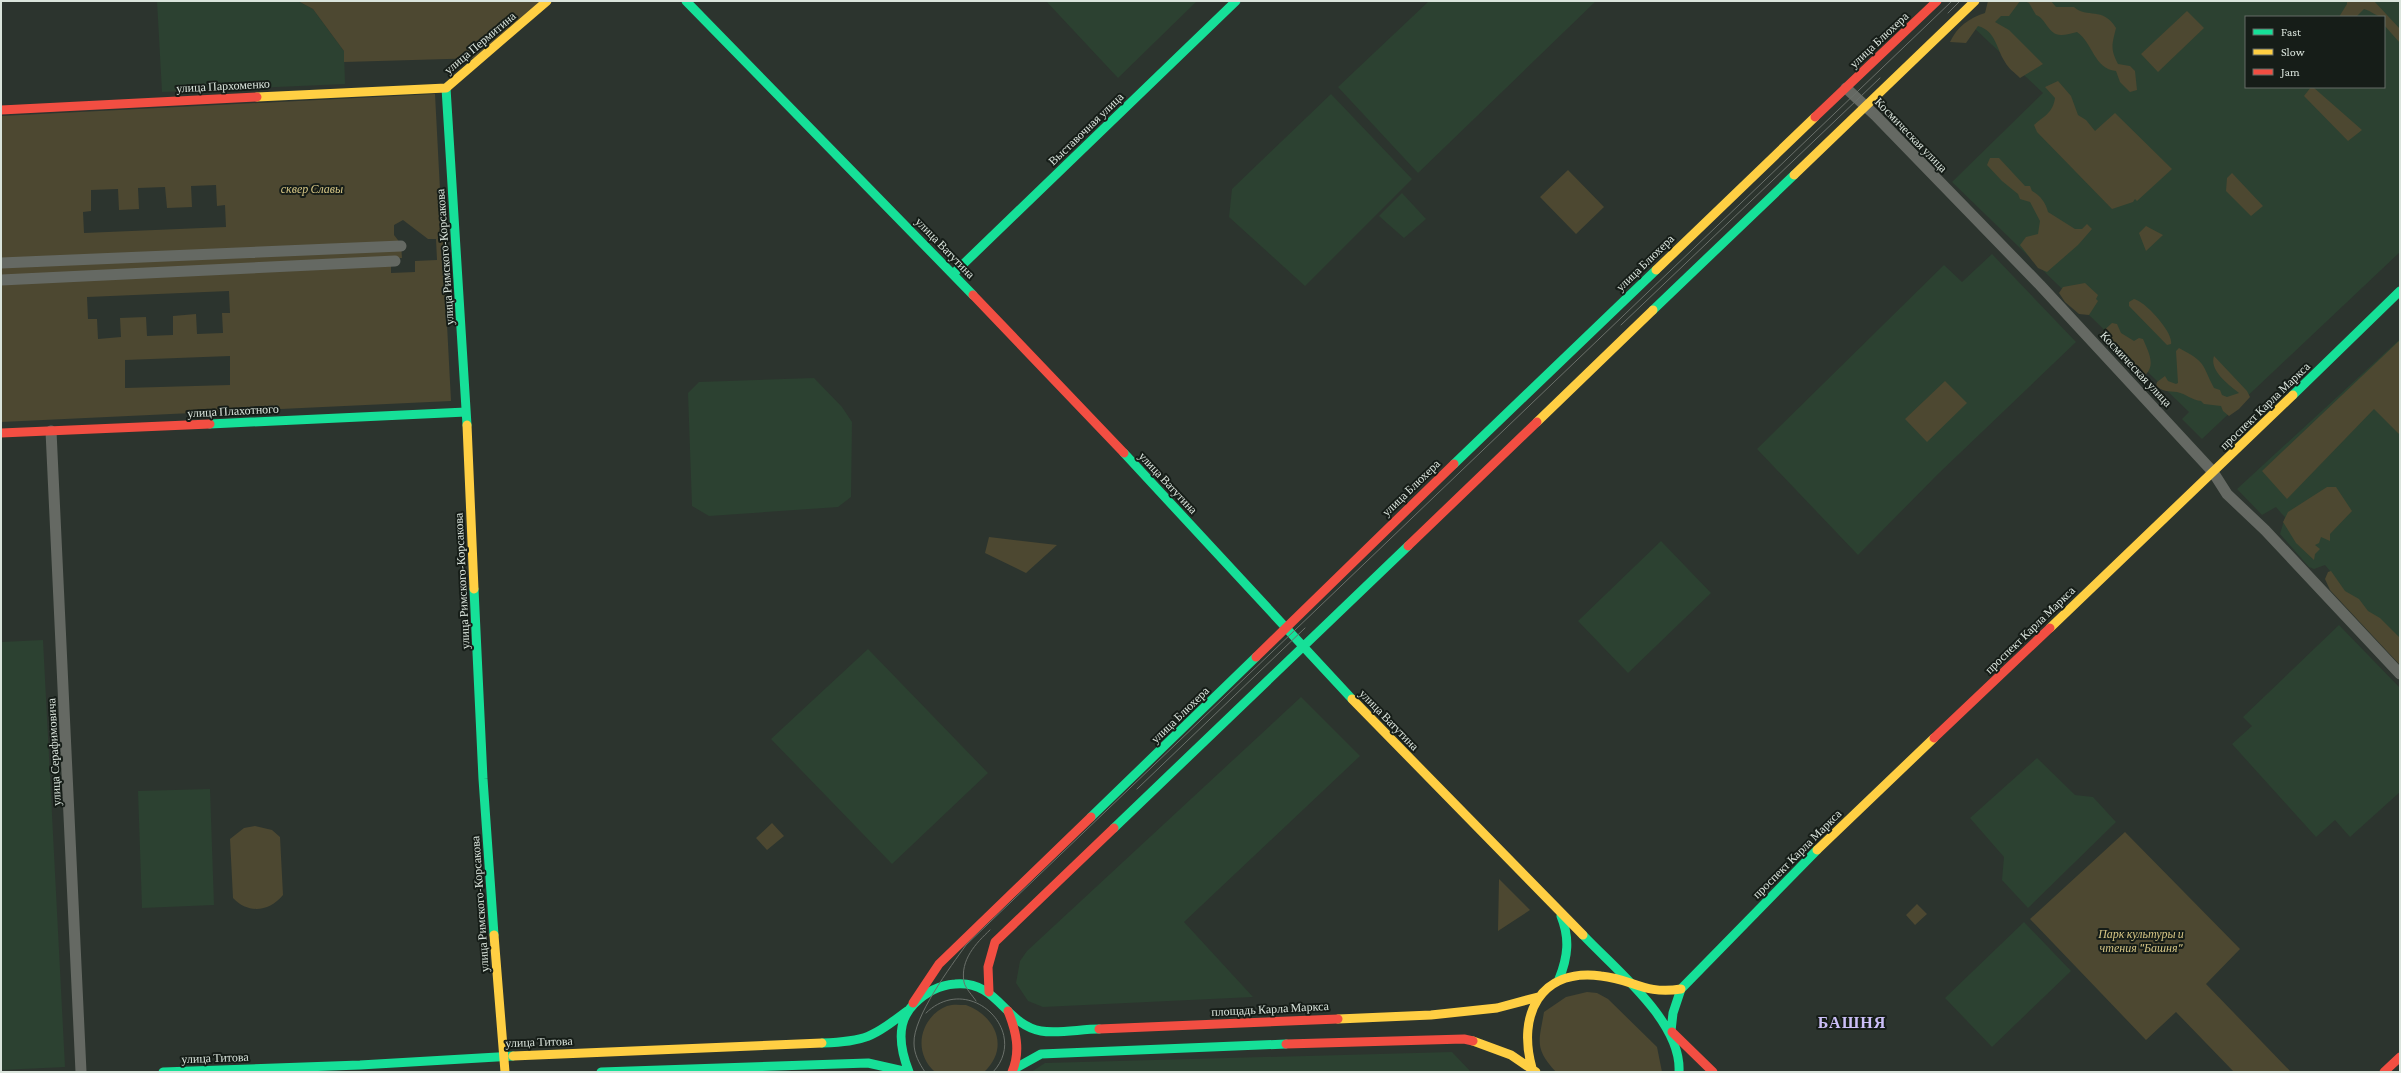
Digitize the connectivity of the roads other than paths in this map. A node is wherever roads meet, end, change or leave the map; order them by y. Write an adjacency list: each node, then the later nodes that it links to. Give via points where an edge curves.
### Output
1 (547, 1): 6 (street, улица Пермитина)
2 (686, 1): 13 (street, улица Ватутина)
3 (1236, 1): 13 (street, Выставочная улица)
4 (1937, 1): 7 (street, улица Блюхера)
5 (1975, 1): 8 (street)
6 (446, 88): 9 (street, улица Пархоменко); 16 (street, улица Римского-Корсакова)
7 (1846, 88): 8 (street, Космическая улица); 20 (street, улица Блюхера)
8 (1866, 107): 19 (street, Космическая улица, via 2040,285); 21 (street, via 1588,370)
9 (1, 110)
10 (402, 246): 12 (street)
11 (396, 261): 14 (street)
12 (1, 263)
13 (953, 274): 20 (street, улица Ватутина, via 1054,378)
14 (1, 280)
15 (2400, 291): 19 (street, проспект Карла Маркса)
16 (466, 412): 17 (street, улица Плахотного); 33 (street, улица Римского-Корсакова, via 483,779)
17 (51, 431): 18 (street, улица Плахотного); 37 (street, улица Серафимовича)
18 (1, 433)
19 (2213, 472): 22 (street, Космическая улица, via 2227,494 2265,530); 26 (street, проспект Карла Маркса, via 1819,848)
20 (1284, 628): 21 (street, улица Ватутина); 29 (street, улица Блюхера, via 939,964)
21 (1302, 647): 23 (street, улица Ватутина, via 1390,740); 27 (street, via 994,942 986,972)
22 (2400, 674)
23 (1556, 907): 24 (street, via 1568,934 1569,944 1569,953); 25 (street, улица Ватутина)
24 (1559, 979): 25 (street, via 1594,975 1612,977); 28 (street, площадь Карла Маркса)
25 (1630, 984): 26 (street, via 1665,992); 32 (street)
26 (1681, 989): 32 (street, via 1673,1013)
27 (989, 992): 29 (street, площадь Карла Маркса, via 964,983 951,984 936,988); 31 (street, площадь Карла Маркса, via 1000,1000)
28 (1538, 997): 31 (street, площадь Карла Маркса, via 1498,1008 1431,1015 1041,1031 1025,1024); 35 (street, площадь Карла Маркса, via 1531,1009 1526,1041)
29 (913, 1003): 30 (street, площадь Карла Маркса)
30 (906, 1011): 33 (street, улица Титова, via 878,1033 858,1041); 41 (street, площадь Карла Маркса, via 902,1022 900,1046)
31 (1008, 1011): 36 (street, площадь Карла Маркса, via 1016,1033 1017,1054)
32 (1671, 1031): 42 (street, via 1678,1053); 43 (street)
33 (502, 1056): 38 (street, улица Титова, via 360,1065); 39 (street, улица Римского-Корсакова)
34 (2400, 1057): 44 (street)
35 (1534, 1070): 36 (street, площадь Карла Маркса, via 1490,1045 1458,1038 1041,1054)
36 (1013, 1071)
37 (81, 1072)
38 (163, 1072)
39 (505, 1072)
40 (600, 1072): 41 (street, via 868,1063)
41 (908, 1072)
42 (1679, 1072)
43 (1713, 1072)
44 (2384, 1072)

